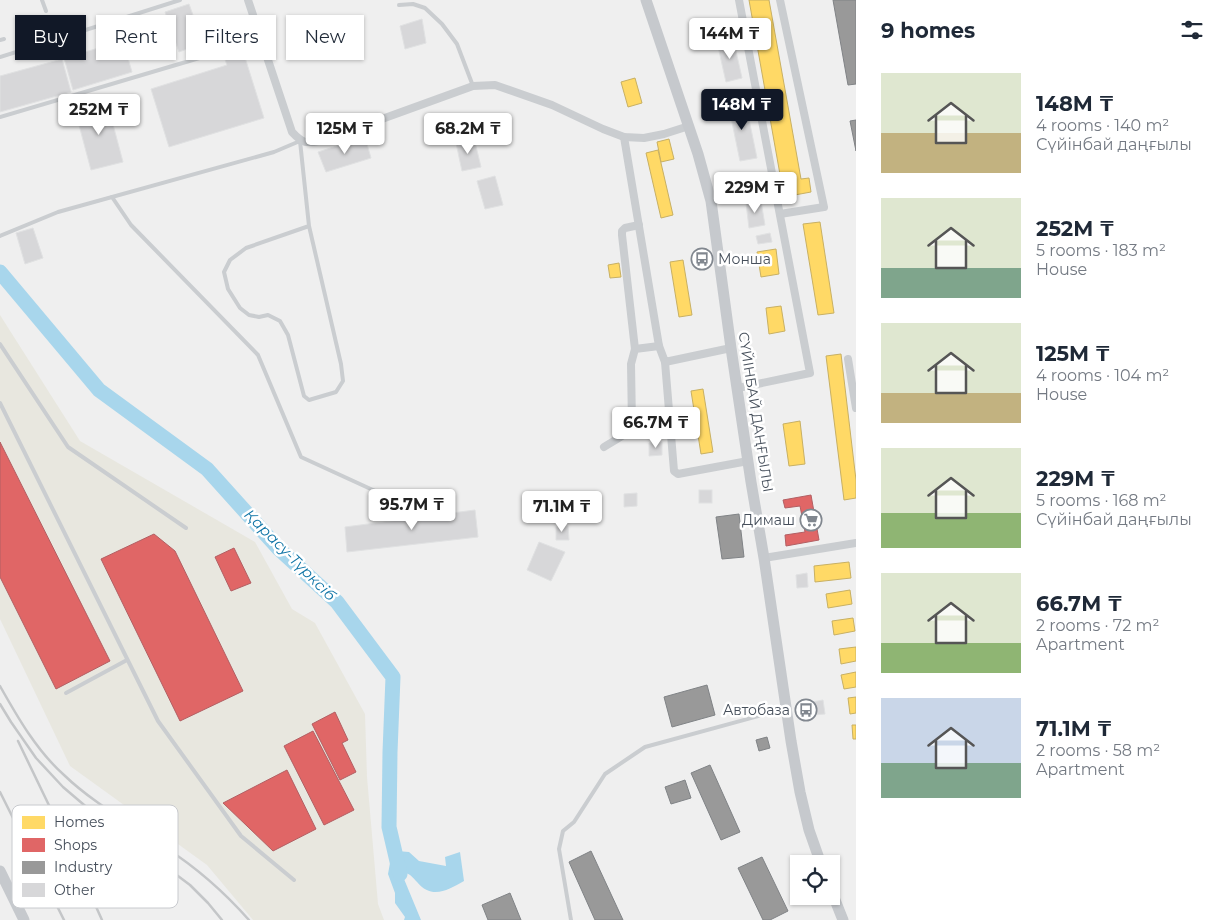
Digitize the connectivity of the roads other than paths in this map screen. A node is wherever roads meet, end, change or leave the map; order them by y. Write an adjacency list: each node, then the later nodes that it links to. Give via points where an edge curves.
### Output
1 (42, 0): 8 (lane)
2 (180, 0): 9 (lane)
3 (248, 0): 15 (street, via 292,132)
4 (646, 0): 13 (main road, СҮЙІНБАЙ ДАҢҒЫЛЫ)
5 (739, 0): 17 (street)
6 (780, 0): 17 (street, via 824,207)
7 (399, 5): 11 (lane, via 413,4 425,8 442,24 457,44)
8 (46, 11)
9 (0, 57)
10 (193, 60): 12 (lane)
11 (473, 86): 14 (street, via 495,85 552,105); 15 (street, via 324,140)
12 (0, 117)
13 (689, 126): 14 (street, via 644,138); 23 (main road, СҮЙІНБАЙ ДАҢҒЫЛЫ, via 711,201)
14 (624, 137): 18 (street)
15 (300, 141): 16 (lane, via 274,152); 19 (lane)
16 (112, 197): 20 (lane, via 58,212); 32 (lane, via 131,226 258,354 301,457 386,496)
17 (780, 214): 27 (street, via 810,373)
18 (639, 225): 22 (street); 24 (street, via 622,231)
19 (309, 226): 19 (lane, via 246,248 230,260 224,272 228,289 240,308 249,315 268,315 280,321 288,335 304,396 309,400 336,392 343,380)
20 (0, 236)
21 (0, 344): 33 (lane, via 68,447)
22 (659, 346): 24 (street); 26 (street)
23 (731, 348): 26 (street); 27 (main road, СҮЙІНБАЙ ДАҢҒЫЛЫ)
24 (635, 349): 30 (street, via 631,364 632,425)
25 (848, 359): 29 (street)
26 (665, 362): 31 (street, via 676,474)
27 (738, 388): 31 (main road, СҮЙІНБАЙ ДАҢҒЫЛЫ)
28 (0, 403): 36 (lane)
29 (856, 408)
30 (604, 447)
31 (748, 461): 35 (main road, СҮЙІНБАЙ ДАҢҒЫЛЫ)
32 (431, 506)
33 (186, 528)
34 (856, 543): 35 (street)
35 (764, 558): 38 (main road, СҮЙІНБАЙ ДАҢҒЫЛЫ)
36 (127, 660): 37 (lane); 41 (lane, via 158,722 241,836)
37 (66, 693)
38 (786, 708): 39 (main road, СҮЙІНБАЙ ДАҢҒЫЛЫ, via 800,792); 46 (lane, via 645,746 605,774 564,832 559,849)
39 (818, 855)
40 (0, 871): 42 (main road)
41 (294, 880)
42 (12, 896)
43 (837, 905): 47 (main road)
44 (18, 908): 45 (main road)
45 (24, 920)
46 (571, 920)
47 (843, 920)

